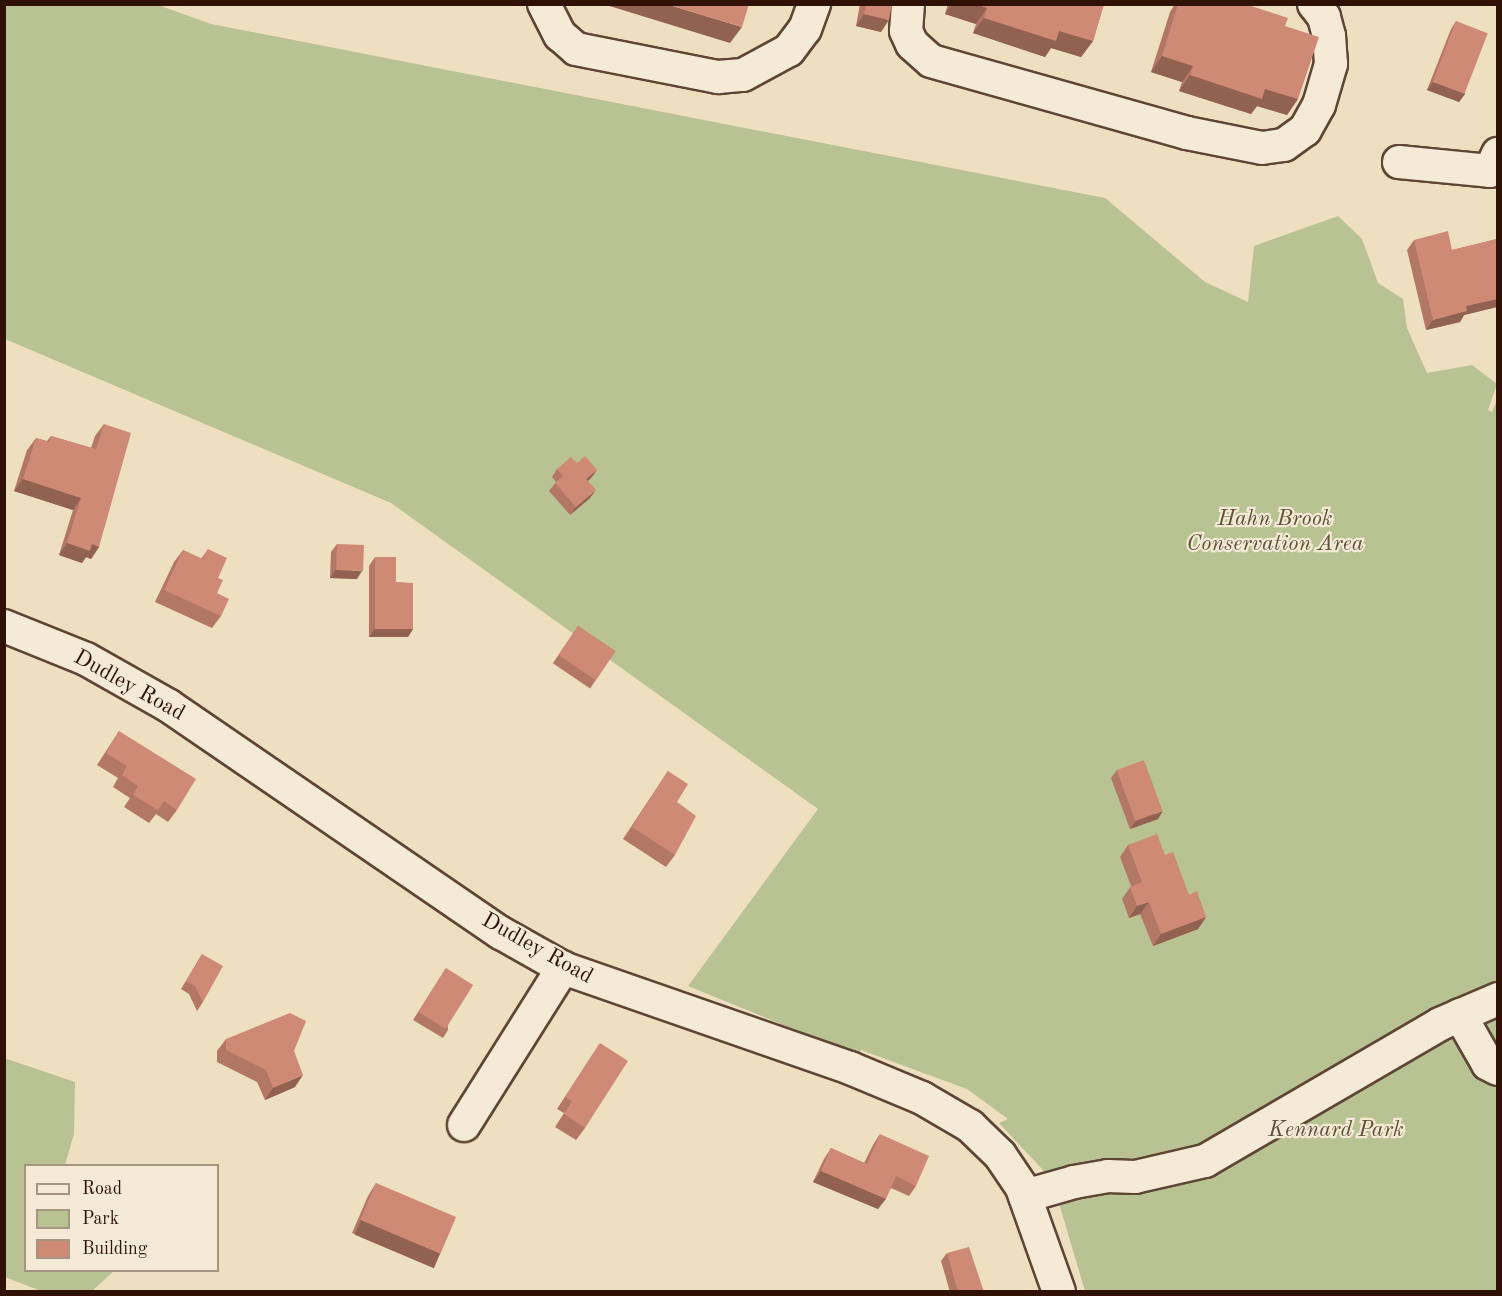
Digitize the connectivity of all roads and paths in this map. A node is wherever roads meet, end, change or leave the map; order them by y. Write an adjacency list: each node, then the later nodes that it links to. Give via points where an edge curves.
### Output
1 (544, 4): 2 (street, via 560,35 576,50 718,77 743,75 789,50 805,29)
2 (814, 4)
3 (908, 4): 4 (street, via 906,31 912,44 931,61 1187,133 1262,148 1284,145 1305,130 1318,105 1330,64 1329,36 1324,17)
4 (1314, 4)
5 (1497, 154): 6 (street, via 1490,171)
6 (1399, 162)
7 (4, 626): 8 (street, Dudley Road, via 86,659 169,705 501,933)
8 (563, 968): 12 (street); 13 (street, Dudley Road, via 606,986 707,1016 922,1098 978,1134 1000,1155)
9 (1497, 999): 10 (street)
10 (1460, 1015): 11 (street, via 1488,1064); 13 (street, via 1205,1161 1135,1177 1108,1176 1074,1182)
11 (1497, 1069)
12 (464, 1125)
13 (1025, 1196): 14 (street, Dudley Road)
14 (1059, 1292)

